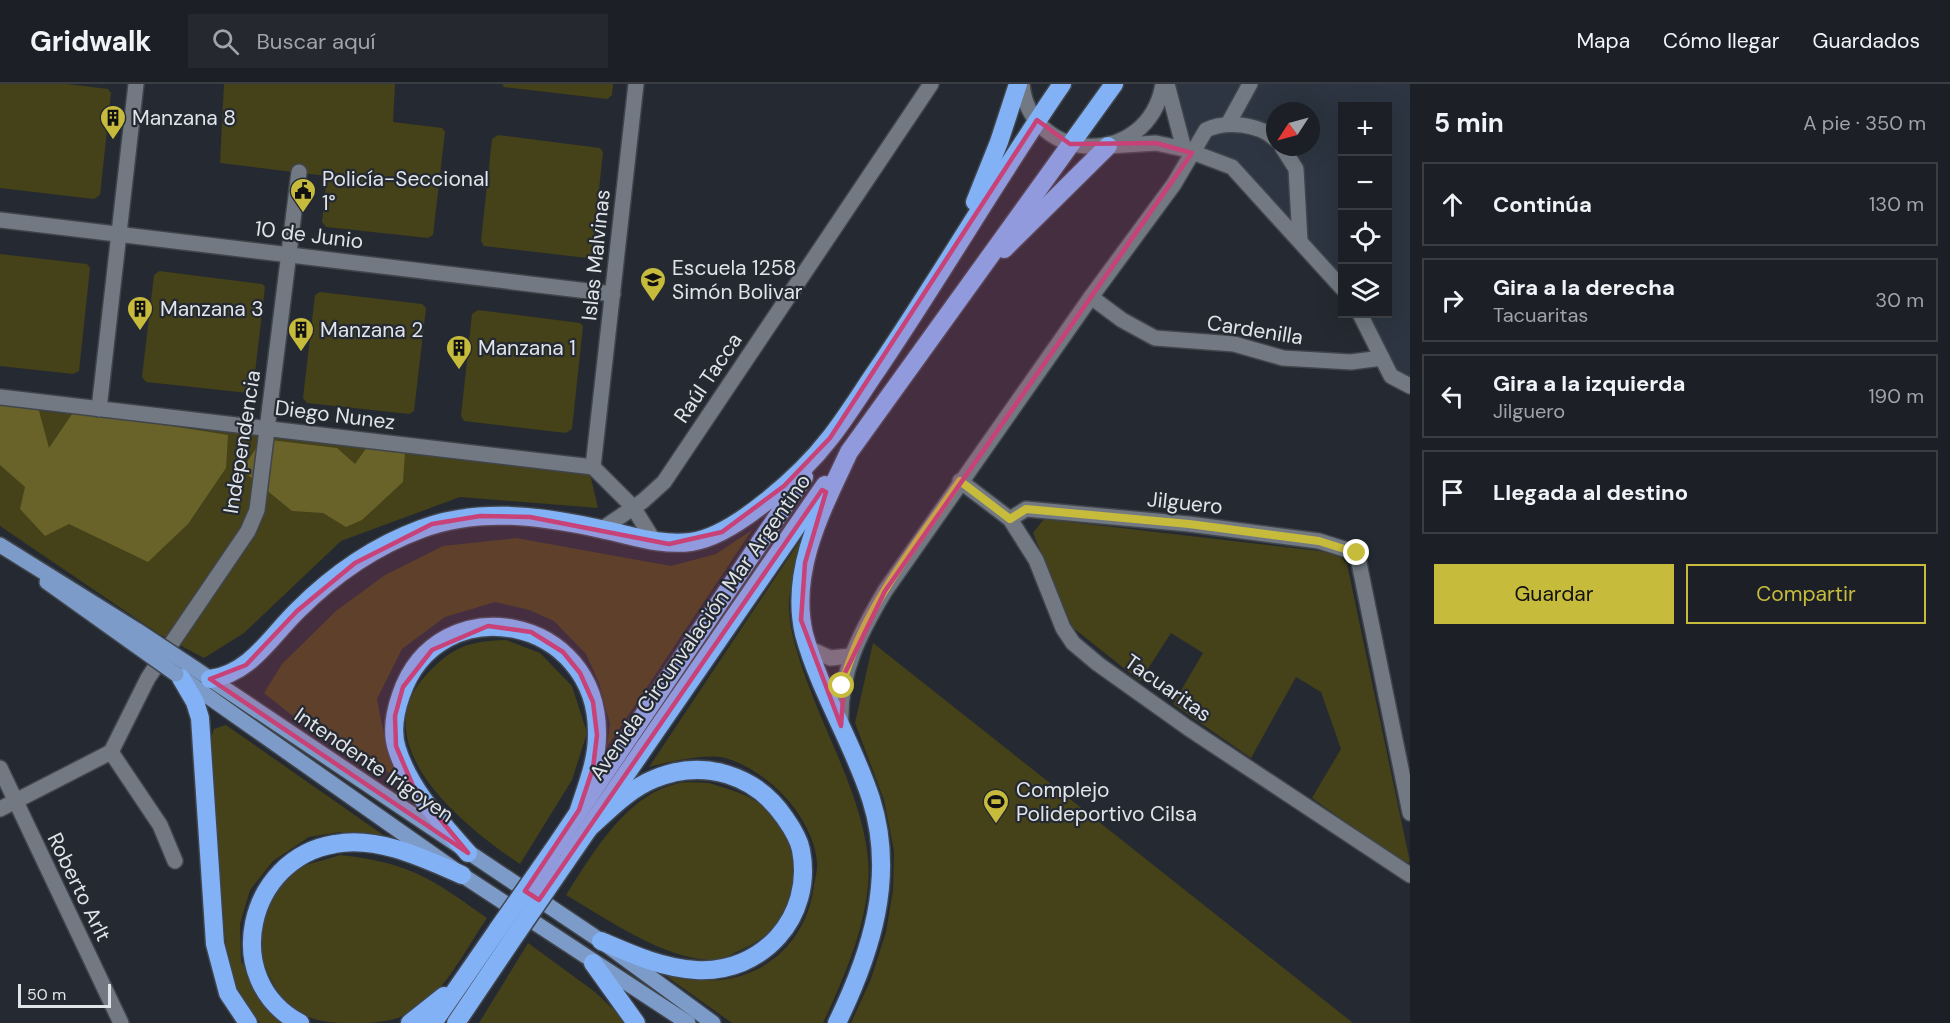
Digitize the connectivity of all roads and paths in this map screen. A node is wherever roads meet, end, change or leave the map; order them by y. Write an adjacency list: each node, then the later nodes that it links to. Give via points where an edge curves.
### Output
1 (136, 84): 18 (street)
2 (636, 84): 24 (street, Islas Malvinas)
3 (931, 84): 36 (street, Raúl Tacca, via 664,482)
4 (1020, 84): 9 (street); 20 (highway)
5 (1062, 84): 9 (highway)
6 (1114, 84): 12 (highway)
7 (1165, 84): 13 (street, via 1149,121 1131,137); 14 (street)
8 (1250, 84): 10 (street)
9 (1037, 120): 12 (street); 20 (highway)
10 (1228, 124): 11 (street); 14 (street, via 1206,130)
11 (1266, 133)
12 (1070, 144): 13 (street); 22 (highway)
13 (1108, 146): 14 (street, via 1156,143); 22 (highway)
14 (1188, 151): 19 (street, via 1239,173); 25 (street, via 1174,184)
15 (1288, 156): 19 (street, via 1296,169)
16 (299, 172): 21 (street, Independencia)
17 (0, 220): 18 (street, 10 de Junio)
18 (120, 232): 21 (street, 10 de Junio); 30 (street)
19 (1300, 241): 23 (street)
20 (958, 243): 32 (highway)
21 (288, 254): 24 (street, 10 de Junio); 31 (street, Independencia)
22 (968, 284): 33 (highway)
23 (1338, 284)
24 (613, 294): 34 (street, Islas Malvinas)
25 (1091, 297): 27 (street, Cardenilla, via 1155,338 1234,345 1283,358 1352,362); 35 (street)
26 (1362, 318): 27 (street)
27 (1382, 358): 28 (street, via 1391,376)
28 (1410, 386)
29 (0, 397): 30 (street, Diego Nunez)
30 (99, 409): 31 (street, Diego Nunez)
31 (267, 429): 34 (street, Diego Nunez); 46 (street, Independencia, via 256,510 248,531 148,678)
32 (830, 438): 39 (highway, via 784,486 722,532 684,543); 50 (highway, Avenida Circunvalación Mar Argentino)
33 (849, 452): 41 (highway, via 824,506 805,562 801,620); 52 (highway, Avenida Circunvalación Mar Argentino)
34 (593, 467): 36 (street)
35 (960, 481): 37 (street, Tacuaritas); 42 (street, via 885,591)
36 (633, 507): 38 (street, Raúl Tacca); 39 (street)
37 (1010, 519): 51 (street, Jilguero, via 1026,509 1189,524 1319,541 1357,553); 57 (street, Tacuaritas, via 1036,560 1063,628 1073,643 1188,728)
38 (602, 529): 39 (highway); 44 (highway, via 505,515 457,519 409,533 355,563 327,584 246,665 233,674)
39 (654, 541)
40 (3, 548): 43 (main road, Intendente Irigoyen, bridge, via 72,587)
41 (808, 648): 42 (street, via 830,658); 45 (highway)
42 (851, 656): 45 (street, via 842,686)
43 (181, 671): 44 (main road, Intendente Irigoyen); 56 (main road, Intendente Irigoyen); 64 (highway, via 200,718 215,944 228,993)
44 (210, 679): 53 (main road, Intendente Irigoyen)
45 (841, 726): 73 (highway, via 871,799 882,861 881,892 868,951)
46 (111, 752): 48 (street); 55 (street, via 160,825)
47 (0, 768): 48 (street, Roberto Arlt)
48 (16, 802): 49 (street); 63 (street, Roberto Arlt)
49 (0, 809)
50 (579, 810): 53 (highway, via 593,768 597,735 593,702 580,673 563,652 531,632 488,626 450,638 414,669 399,701 394,731 396,746 413,786); 54 (highway)
51 (1410, 813)
52 (589, 828): 54 (highway); 59 (highway, via 618,802 654,779 681,772 724,772 749,781 777,806 801,849 804,876 791,921 764,952 746,962 716,970 672,967)
53 (468, 853): 59 (main road, Intendente Irigoyen)
54 (559, 856): 58 (highway, bridge)
55 (175, 861)
56 (462, 875): 60 (main road, Intendente Irigoyen); 65 (highway, via 403,852 357,842 319,847 295,858 261,898 253,920 252,942 257,970 270,997)
57 (1410, 876)
58 (505, 934): 61 (highway); 62 (highway)
59 (601, 941): 72 (main road, Intendente Irigoyen)
60 (593, 963): 70 (highway); 71 (main road, Intendente Irigoyen)
61 (463, 979): 66 (highway); 67 (highway)
62 (472, 999): 68 (highway); 69 (highway)
63 (118, 1022)
64 (248, 1023)
65 (300, 1023)
66 (410, 1023)
67 (433, 1023)
68 (456, 1023)
69 (465, 1023)
70 (636, 1023)
71 (688, 1023)
72 (713, 1023)
73 (837, 1023)

